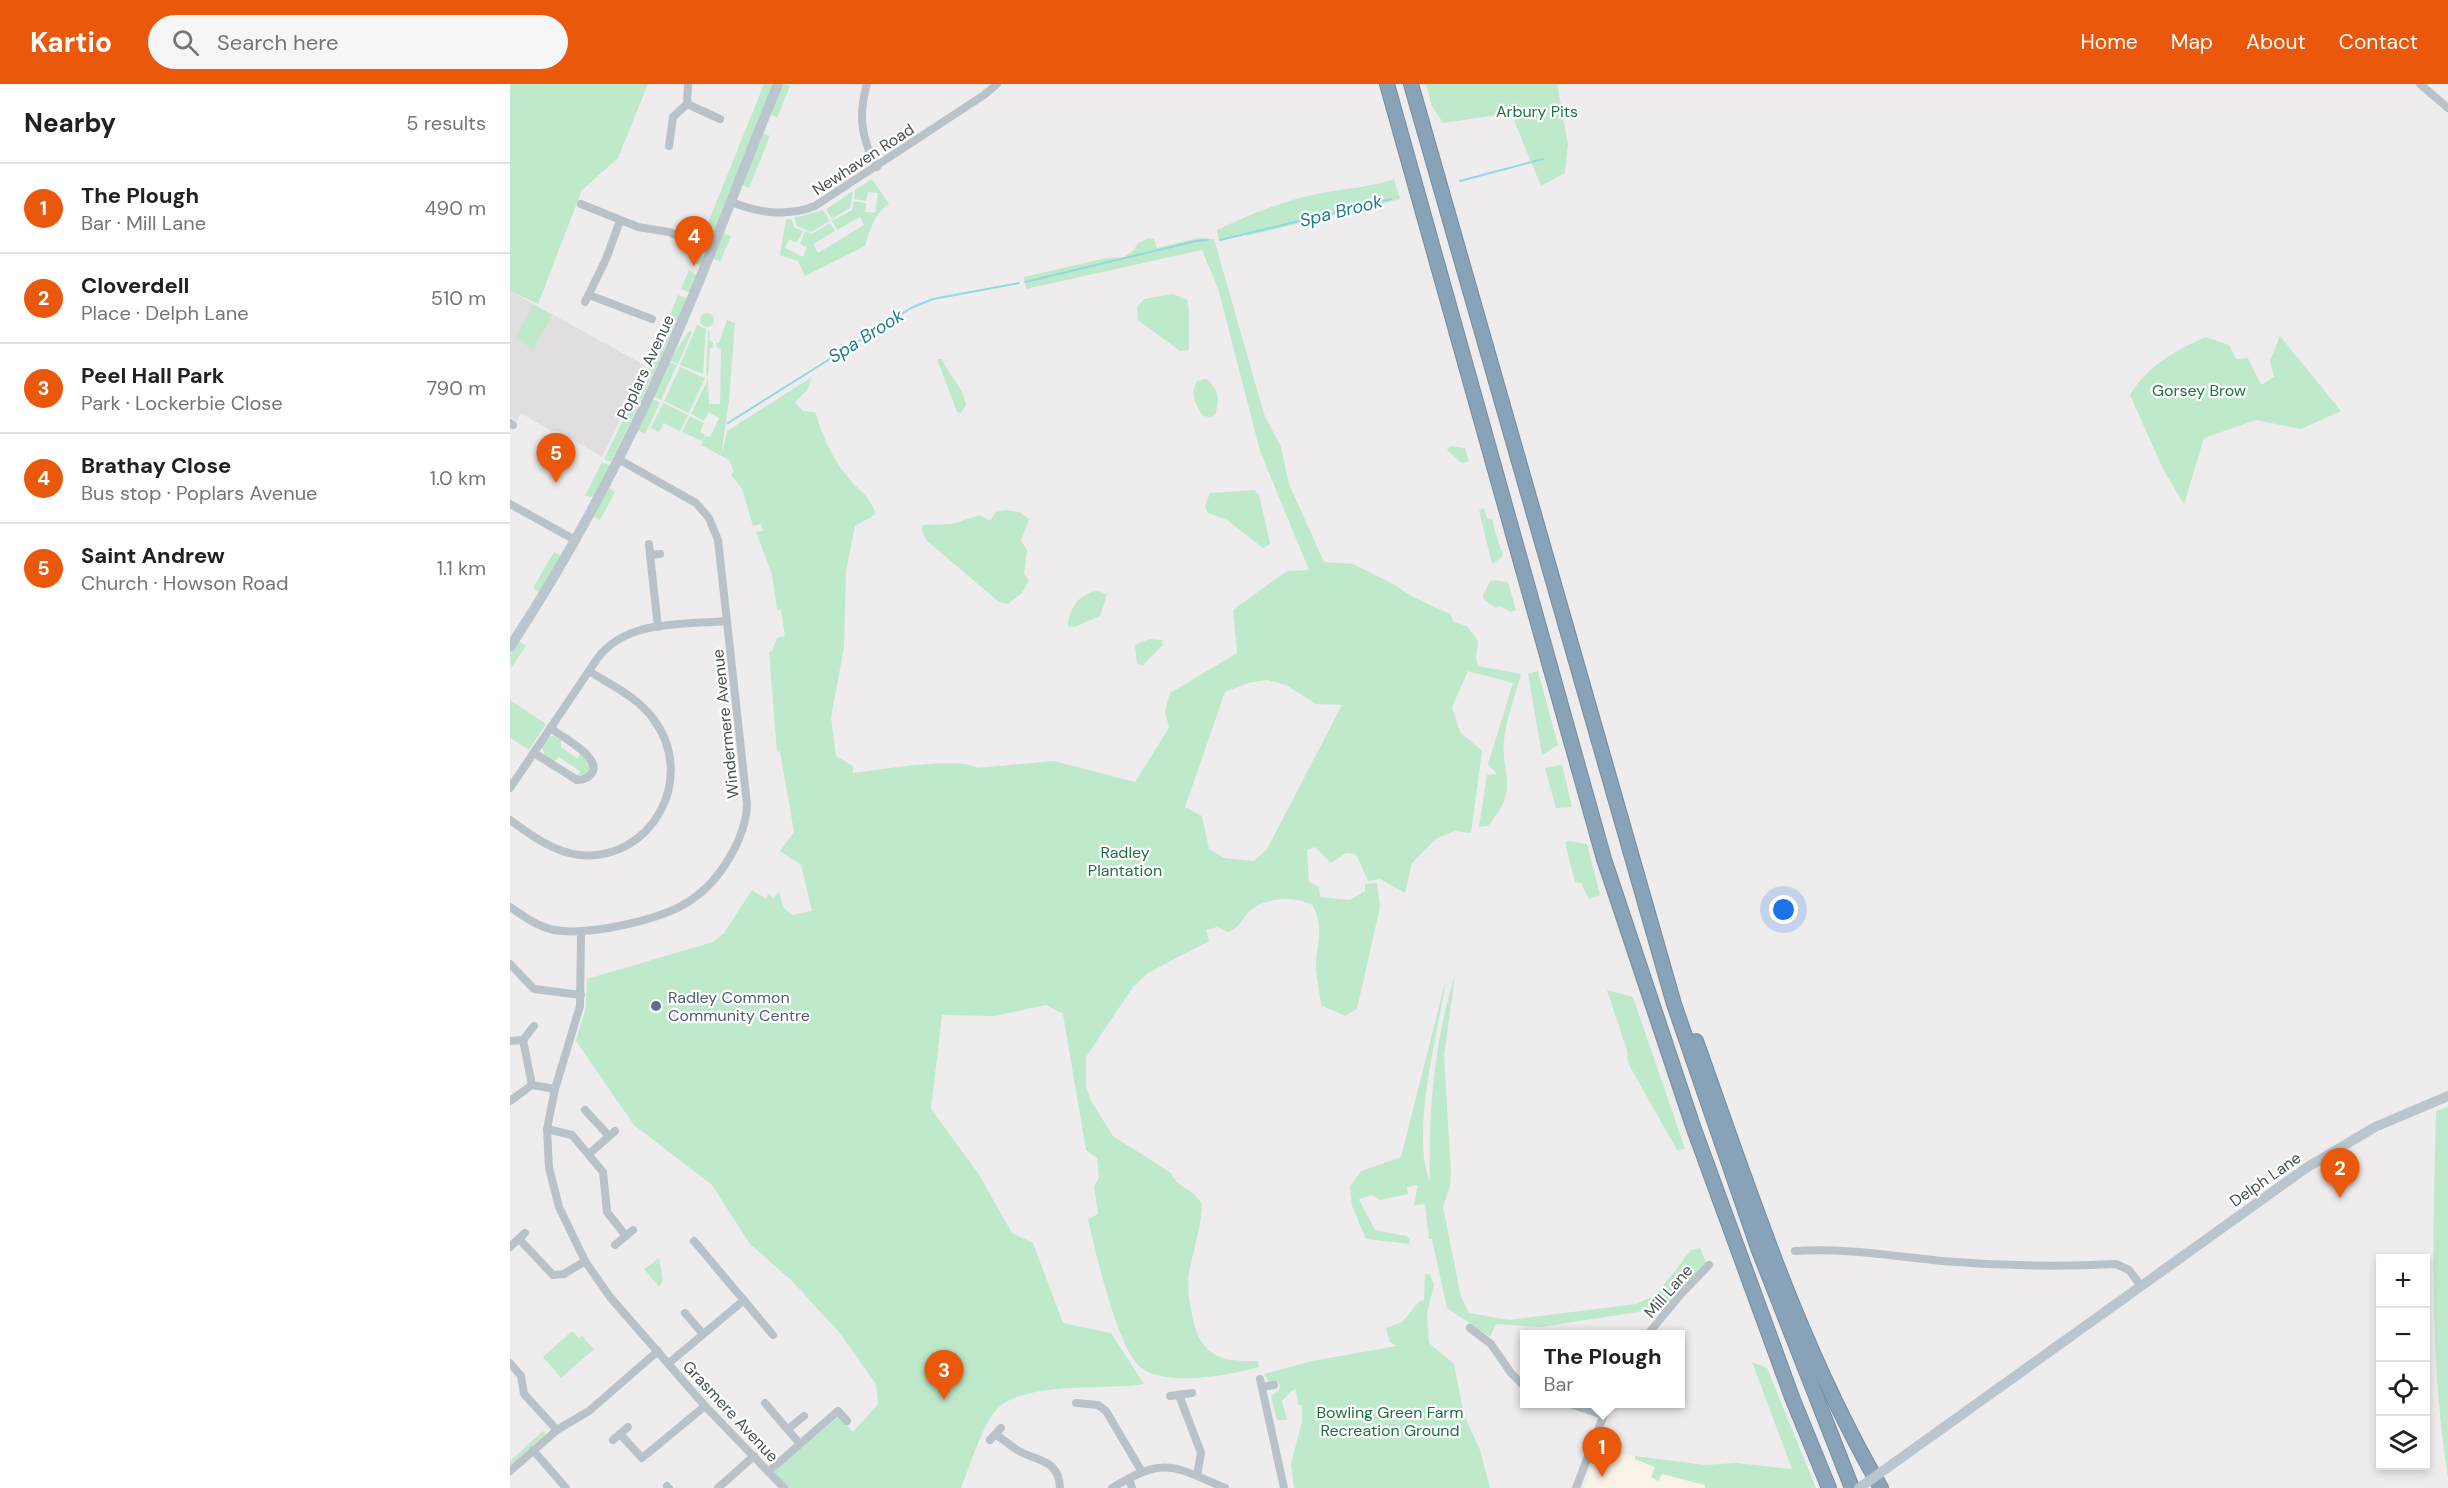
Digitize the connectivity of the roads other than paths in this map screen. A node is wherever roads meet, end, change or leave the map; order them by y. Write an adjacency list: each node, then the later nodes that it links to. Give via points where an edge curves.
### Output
1 (688, 84): 8 (street)
2 (778, 84): 13 (street, Poplars Avenue)
3 (867, 84): 12 (street, via 861,119 867,150)
4 (997, 84): 12 (street, Newhaven Road)
5 (1387, 84): 97 (highway, via 1604,859 1694,1129)
6 (1411, 84): 32 (highway)
7 (2420, 84): 9 (street)
8 (687, 104): 10 (street); 11 (street, via 673,117)
9 (2448, 108)
10 (720, 119)
11 (668, 148)
12 (877, 167): 13 (street, Newhaven Road, via 827,200 803,210 764,212)
13 (731, 202): 16 (street, Poplars Avenue)
14 (581, 203): 15 (street)
15 (620, 221): 16 (street, via 669,232); 17 (street, via 587,299)
16 (712, 249): 18 (street, Poplars Avenue)
17 (653, 319)
18 (618, 459): 20 (street, Poplars Avenue); 24 (street, Windermere Avenue, via 696,502 709,518 718,540)
19 (510, 504): 20 (street)
20 (575, 540): 26 (street, Poplars Avenue)
21 (649, 544): 23 (street)
22 (660, 554): 23 (street)
23 (650, 555): 25 (street)
24 (728, 621): 25 (street); 34 (street, Windermere Avenue, via 747,804 741,834 709,885 688,902 605,930)
25 (658, 627): 27 (street, via 633,631 615,640)
26 (510, 647)
27 (589, 671): 28 (street); 31 (street, via 640,705 662,732 672,769 664,806 636,839 616,850 597,854 555,849)
28 (550, 728): 29 (street); 29 (street, via 591,758 592,773 577,780)
29 (534, 753): 30 (street)
30 (510, 788)
31 (510, 820)
32 (1629, 856): 98 (highway, via 1713,1122); 100 (highway, via 1789,1293 1850,1432)
33 (510, 907): 34 (street, Windermere Avenue, via 552,930)
34 (581, 933): 36 (street, Grasmere Avenue)
35 (510, 964): 36 (street, via 534,988)
36 (580, 995): 41 (street, Grasmere Avenue, via 577,1018)
37 (534, 1026): 38 (street)
38 (523, 1040): 39 (street); 40 (street)
39 (510, 1041)
40 (532, 1085): 41 (street); 43 (street)
41 (555, 1089): 45 (street, Grasmere Avenue)
42 (2448, 1096): 53 (street, Delph Lane, via 2350,1141)
43 (510, 1101)
44 (585, 1110): 46 (street, via 612,1134)
45 (547, 1129): 46 (street, via 570,1133); 51 (street, Grasmere Avenue, via 553,1189)
46 (589, 1154): 48 (street, via 605,1174 608,1213 630,1233)
47 (694, 1241): 54 (street)
48 (615, 1245)
49 (510, 1247): 51 (street, via 522,1236 553,1275 564,1274)
50 (1796, 1251): 53 (street, via 1852,1249 1918,1259 2027,1266 2116,1264 2129,1270)
51 (585, 1261): 60 (street, Grasmere Avenue, via 610,1297)
52 (1709, 1265): 57 (street, Mill Lane)
53 (2141, 1286): 99 (street, Delph Lane, bridge)
54 (744, 1300): 58 (street); 59 (street)
55 (685, 1313): 58 (street)
56 (1470, 1328): 63 (street, via 1491,1344)
57 (1652, 1330)
58 (703, 1335): 62 (street)
59 (773, 1335)
60 (658, 1351): 62 (street, Grasmere Avenue); 76 (street, via 589,1411)
61 (510, 1363): 76 (street, via 521,1376 524,1394)
62 (669, 1363): 68 (street, Grasmere Avenue)
63 (1520, 1382)
64 (1274, 1385): 95 (street, via 1262,1383)
65 (1192, 1393): 86 (street, via 1175,1395 1201,1453)
66 (765, 1403): 75 (street)
67 (1076, 1403): 85 (street, via 1098,1405 1106,1411)
68 (705, 1406): 77 (street, via 642,1458); 82 (street, Grasmere Avenue)
69 (1582, 1408): 71 (street)
70 (1606, 1408): 71 (street)
71 (1603, 1415): 96 (street)
72 (804, 1416): 75 (street)
73 (847, 1421): 80 (street, via 838,1411)
74 (628, 1427): 77 (street)
75 (788, 1430): 80 (street)
76 (557, 1431): 81 (street)
77 (620, 1434): 79 (street)
78 (996, 1434): 91 (street, via 1020,1451 1053,1466)
79 (613, 1440)
80 (800, 1444): 84 (street)
81 (533, 1450): 83 (street); 88 (street)
82 (754, 1456): 84 (street, Grasmere Avenue); 89 (street)
83 (510, 1471)
84 (768, 1471): 90 (street, Grasmere Avenue)
85 (1142, 1472): 86 (street, via 1173,1467); 87 (street)
86 (1197, 1475): 94 (street)
87 (1129, 1478): 92 (street); 93 (street)
88 (566, 1488)
89 (718, 1488)
90 (784, 1488)
91 (1060, 1488)
92 (1112, 1488)
93 (1132, 1488)
94 (1225, 1488)
95 (1284, 1488)
96 (1576, 1488)
97 (1829, 1488)
98 (1852, 1488)
99 (1859, 1488)
100 (1881, 1488)

